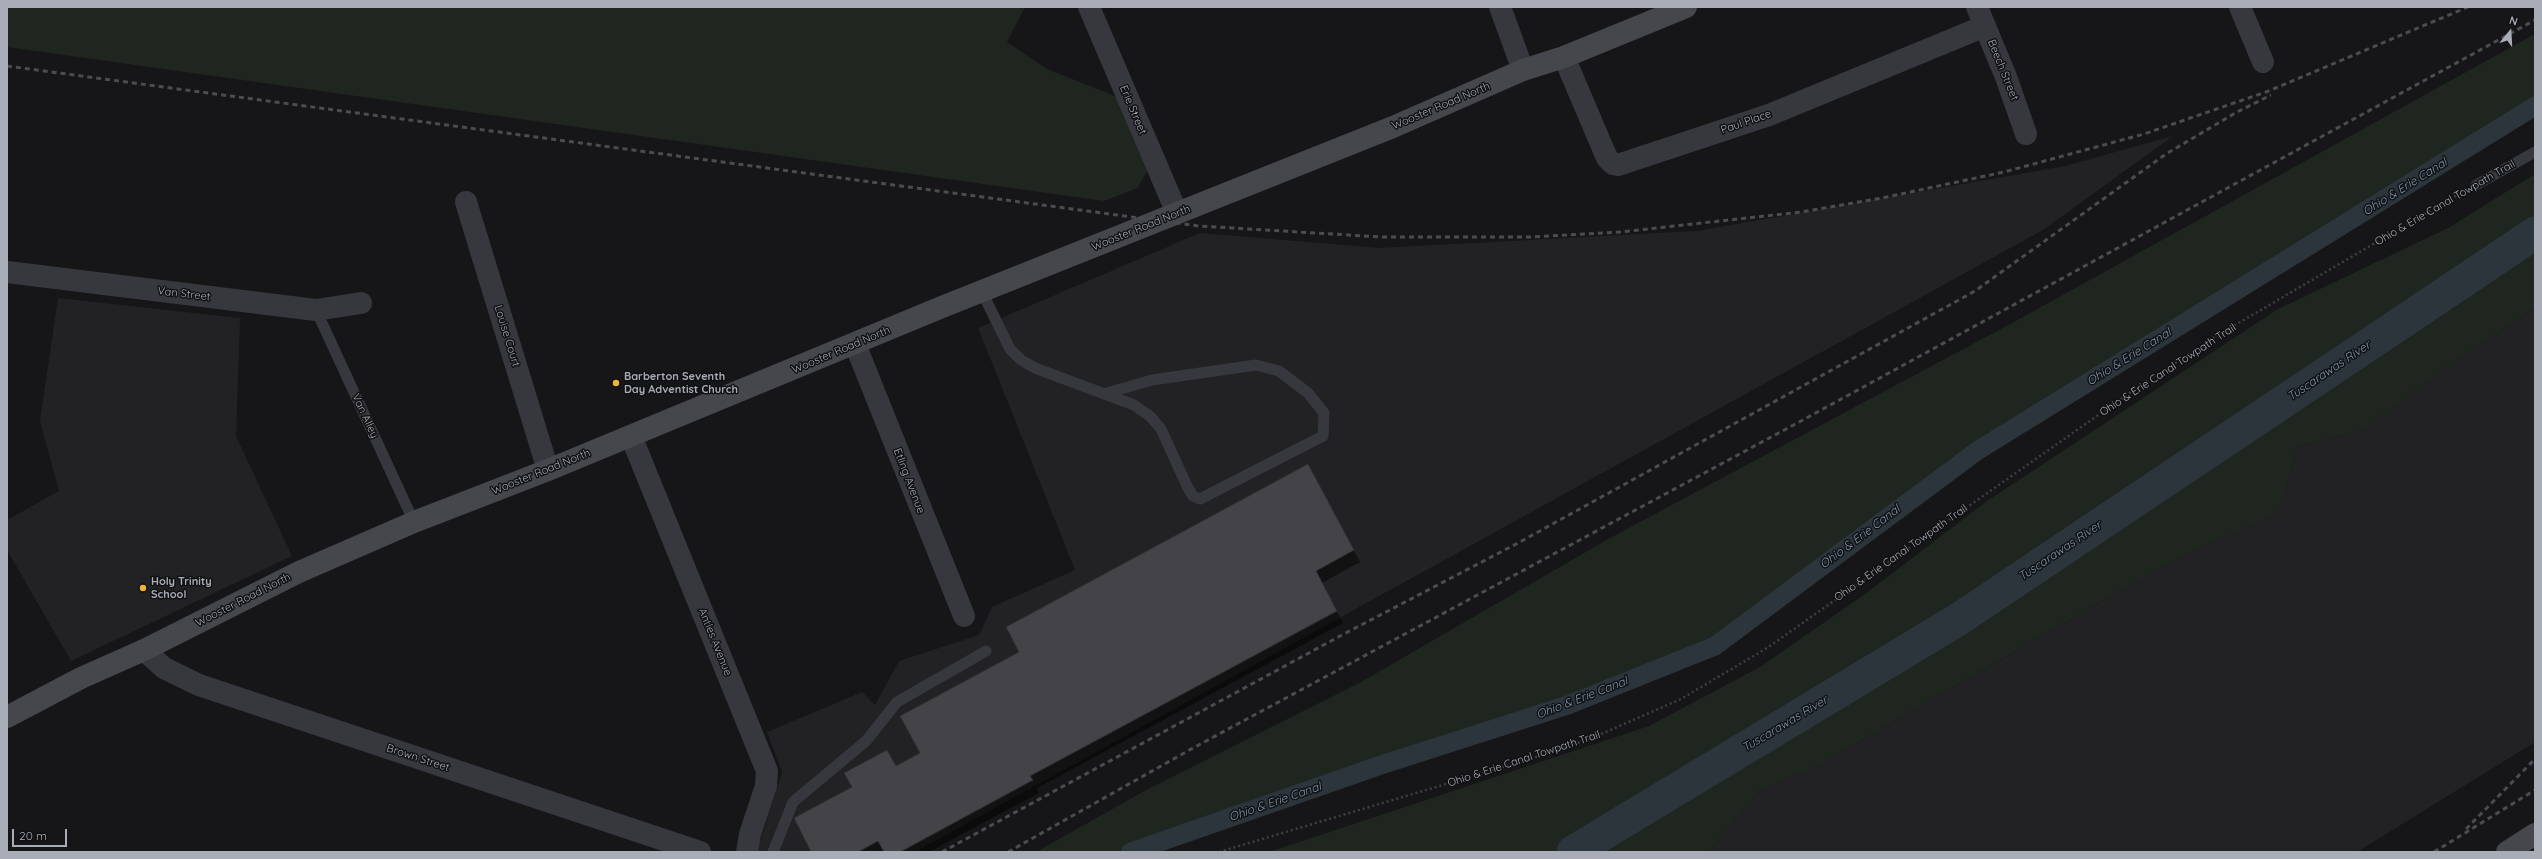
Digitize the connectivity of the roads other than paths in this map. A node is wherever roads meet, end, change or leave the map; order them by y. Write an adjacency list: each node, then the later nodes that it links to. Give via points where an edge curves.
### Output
1 (1088, 7): 13 (street, Erie Street)
2 (1500, 7): 8 (street)
3 (1686, 7): 6 (main road, Wooster Road North)
4 (2240, 7): 7 (street)
5 (1981, 17): 6 (street, Paul Place, via 1769,115 1618,165 1607,158); 9 (street, Beech Street, via 2012,92)
6 (1564, 57): 8 (main road, Wooster Road North)
7 (2263, 62)
8 (1523, 70): 13 (main road, Wooster Road North, via 1393,127 1198,205)
9 (2026, 134)
10 (2535, 152): 11 (lane, Ohio & Erie Canal Towpath Trail)
11 (2476, 185)
12 (466, 202): 21 (street, Louise Court)
13 (1174, 207): 15 (main road, Wooster Road North, via 1098,246)
14 (7, 272): 17 (street, Van Street)
15 (982, 292): 18 (main road, Wooster Road North); 19 (lane, via 1010,349 1022,360 1035,368)
16 (362, 303): 17 (street, Van Street)
17 (316, 310): 22 (lane, Van Alley)
18 (855, 344): 20 (main road, Wooster Road North); 23 (street, Etling Avenue)
19 (1107, 393): 19 (lane, via 1151,416 1161,429 1188,488 1193,496 1200,500 1323,436 1324,413 1308,393 1279,372 1256,365 1152,380)
20 (631, 436): 21 (main road, Wooster Road North); 29 (street, Antles Avenue, via 767,770 766,786 750,834)
21 (548, 470): 22 (main road, Wooster Road North)
22 (414, 522): 24 (main road, Wooster Road North, via 298,572)
23 (964, 616)
24 (144, 650): 26 (main road, Wooster Road North, via 81,678); 28 (street, Brown Street, via 164,668 200,685)
25 (986, 651): 30 (lane, via 897,702 866,741 793,802)
26 (7, 717)
27 (2535, 834): 31 (main road)
28 (700, 852)
29 (748, 852)
30 (773, 852)
31 (2507, 852)

